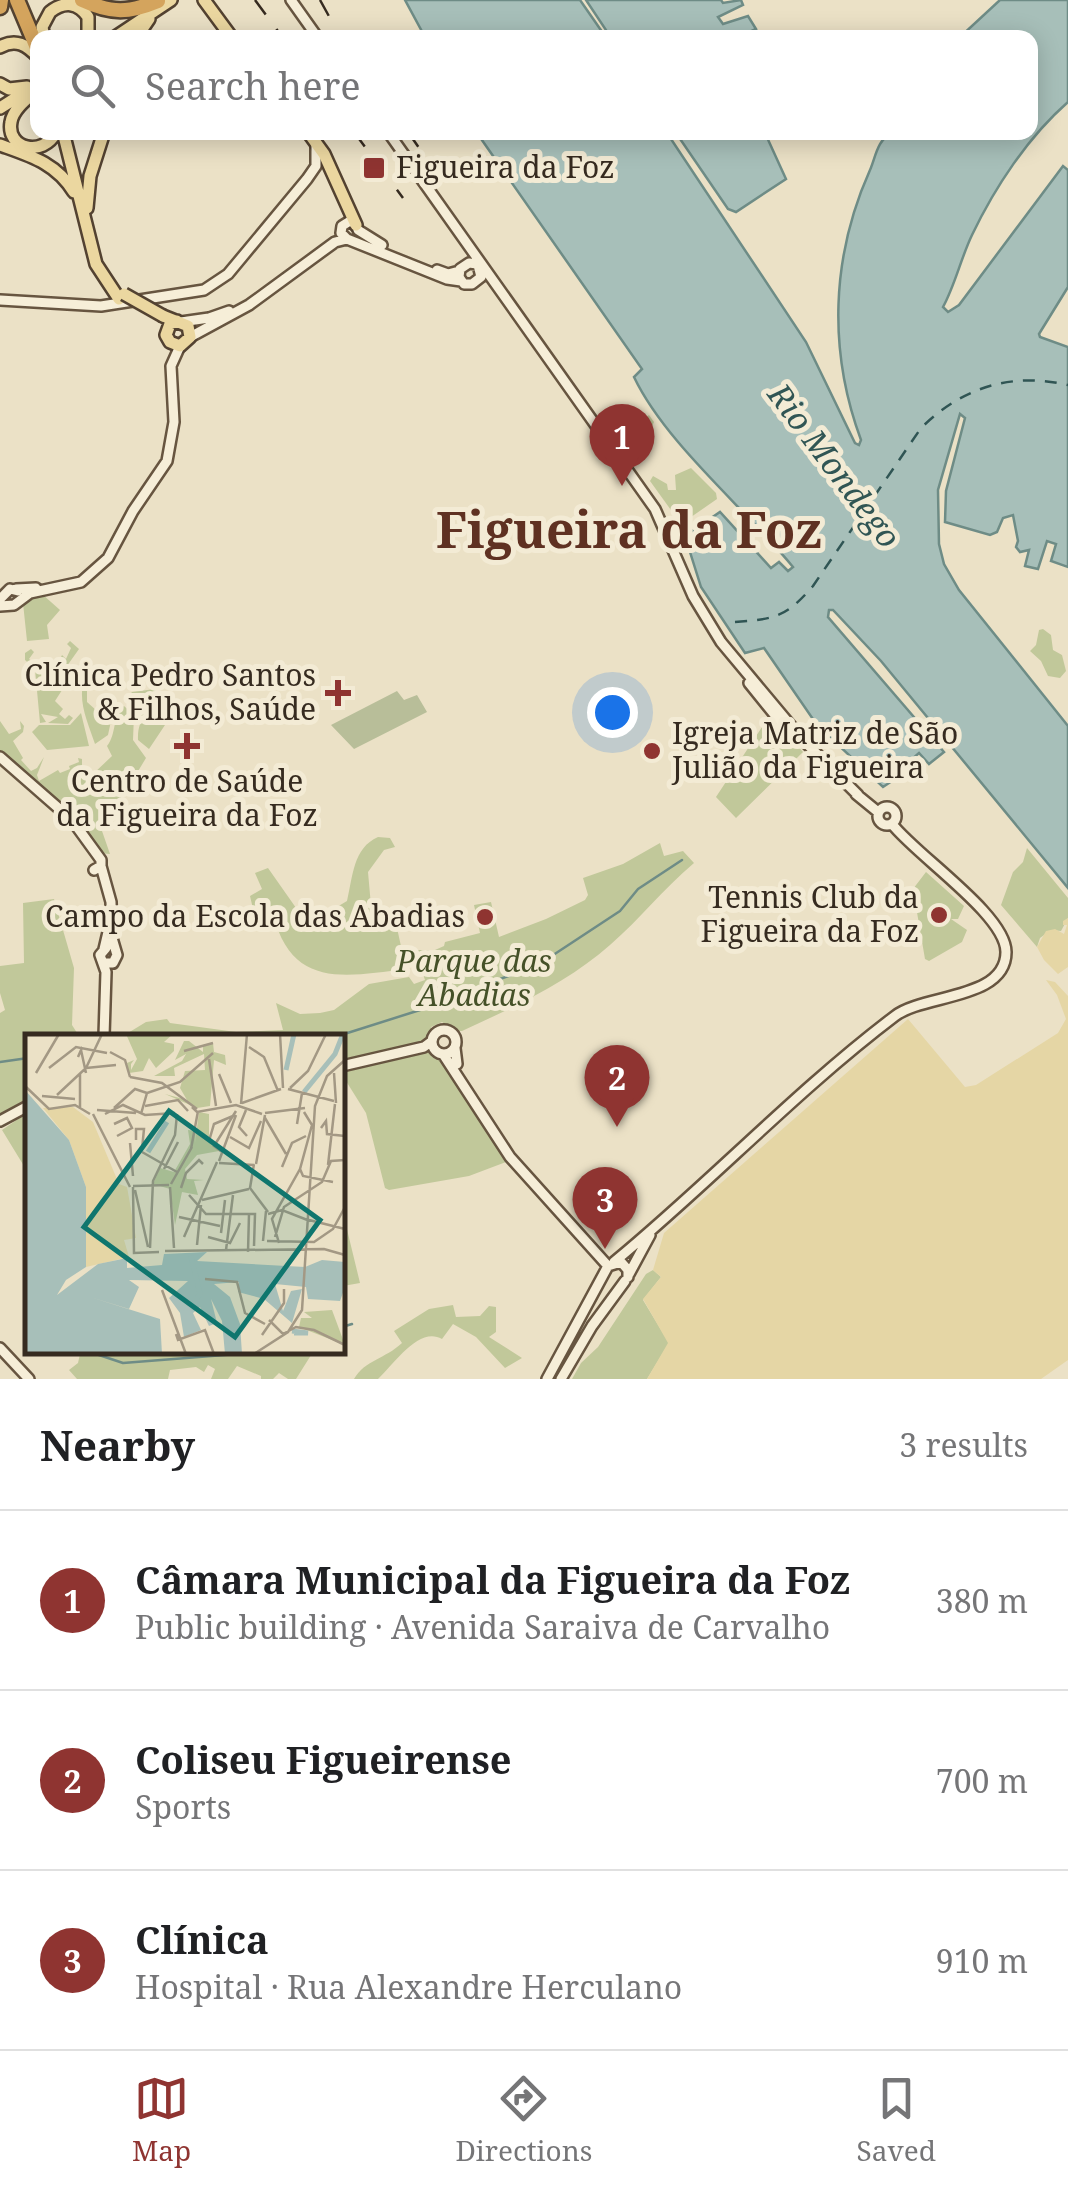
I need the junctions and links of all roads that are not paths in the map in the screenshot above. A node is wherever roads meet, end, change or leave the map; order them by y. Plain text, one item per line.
1 (20, 0) edge
2 (82, 0) edge
3 (204, 0) edge
4 (294, 0) edge
5 (163, 2) edge
6 (133, 25) edge
7 (30, 30) edge
8 (37, 30) edge
9 (42, 30) edge
10 (88, 30) edge
11 (226, 30) edge
12 (315, 30) edge
13 (0, 47) edge
14 (30, 48) edge
15 (0, 84) edge
16 (30, 88) edge
17 (30, 92) edge
18 (30, 94) edge
19 (0, 111) edge
20 (50, 140) edge
21 (68, 140) edge
22 (101, 140) edge
23 (313, 140) edge
24 (394, 140) edge
25 (0, 145) edge
26 (325, 170) junction
27 (85, 209) junction
28 (350, 231) junction
29 (472, 249) junction
30 (480, 270) junction
31 (460, 276) junction
32 (0, 300) edge
33 (158, 319) junction
34 (179, 321) junction
35 (176, 339) junction
36 (3, 601) edge
37 (0, 760) edge
38 (106, 1034) edge
39 (434, 1048) junction
40 (455, 1048) junction
41 (345, 1065) edge
42 (25, 1108) edge
43 (0, 1121) edge
44 (516, 1160) junction
45 (652, 1232) junction
46 (610, 1265) junction
47 (627, 1278) junction
48 (0, 1348) edge
49 (30, 1379) edge
50 (548, 1379) edge
51 (562, 1379) edge

1 - 7 highway
1 - 8 highway
2 - 6 highway
3 - 11 main road
4 - 12 main road
5 - 6 main road
5 - 6 highway
9 - 10 main road
13 - 14 main road
15 - 16 main road
17 - 19 main road
18 - 20 main road
21 - 27 main road
22 - 27 main road
23 - 26 main road
24 - 29 main road
25 - 27 main road
26 - 28 main road
26 - 32 main road
27 - 33 main road, bridge
28 - 31 main road
28 - 34 main road
28 - 35 main road
29 - 30 main road
29 - 30 main road
30 - 31 main road
30 - 31 main road
30 - 45 main road
33 - 34 main road
33 - 35 main road
34 - 35 main road
34 - 35 main road
35 - 36 main road
37 - 38 main road
39 - 40 main road
39 - 40 main road
39 - 41 main road
39 - 44 main road
40 - 44 main road
42 - 43 main road
44 - 46 main road
45 - 46 main road
45 - 47 main road
46 - 47 main road
46 - 47 main road
46 - 50 main road
47 - 51 main road
48 - 49 main road

